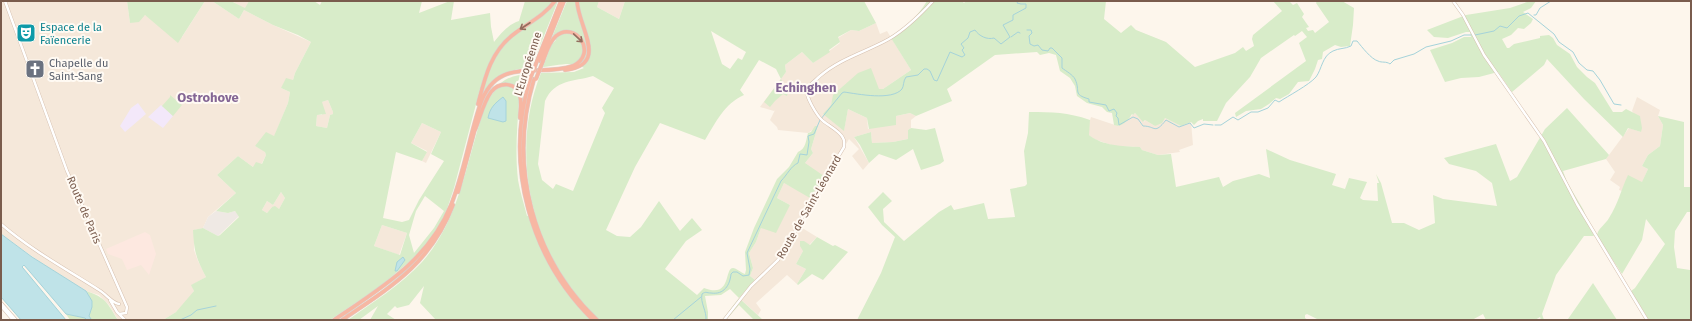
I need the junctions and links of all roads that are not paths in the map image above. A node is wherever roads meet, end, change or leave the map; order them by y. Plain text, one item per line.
1 (5, 1) edge
2 (555, 1) edge
3 (561, 1) edge
4 (564, 1) edge
5 (577, 1) edge
6 (933, 1) edge
7 (1453, 1) edge
8 (540, 61) junction
9 (533, 79) junction
10 (474, 135) junction
11 (469, 142) junction
12 (528, 205) junction
13 (1, 224) edge
14 (413, 266) junction
15 (120, 294) junction
16 (106, 295) junction
17 (1, 304) edge
18 (120, 304) junction
19 (126, 306) junction
20 (116, 309) junction
21 (119, 314) junction
22 (125, 314) junction
23 (14, 320) edge
24 (126, 320) edge
25 (334, 320) edge
26 (342, 320) edge
27 (593, 320) edge
28 (597, 320) edge
29 (724, 320) edge
30 (1647, 320) edge

1 - 15 street, Route de Paris
2 -> 11 highway
3 - 8 highway, L'Européenne
4 - 8 highway, L'Européenne
5 - 10 highway
6 - 29 street, Route de Saint-Léonard
7 - 30 street
8 - 9 highway, L'Européenne, bridge
8 - 9 highway, bridge
8 -> 11 highway
9 - 12 highway
9 - 12 highway, L'Européenne
10 - 12 highway
10 - 14 highway
11 - 14 highway
12 - 27 highway
12 - 28 highway
13 - 16 street
14 - 25 highway
14 - 26 highway
15 - 18 street, Route de Paris
15 - 19 street, Route de Paris
16 - 18 street
16 - 20 street
17 - 23 street
18 - 19 street
18 - 20 street
19 - 22 street
20 - 21 street
21 - 22 street
21 - 24 street
22 - 24 street

